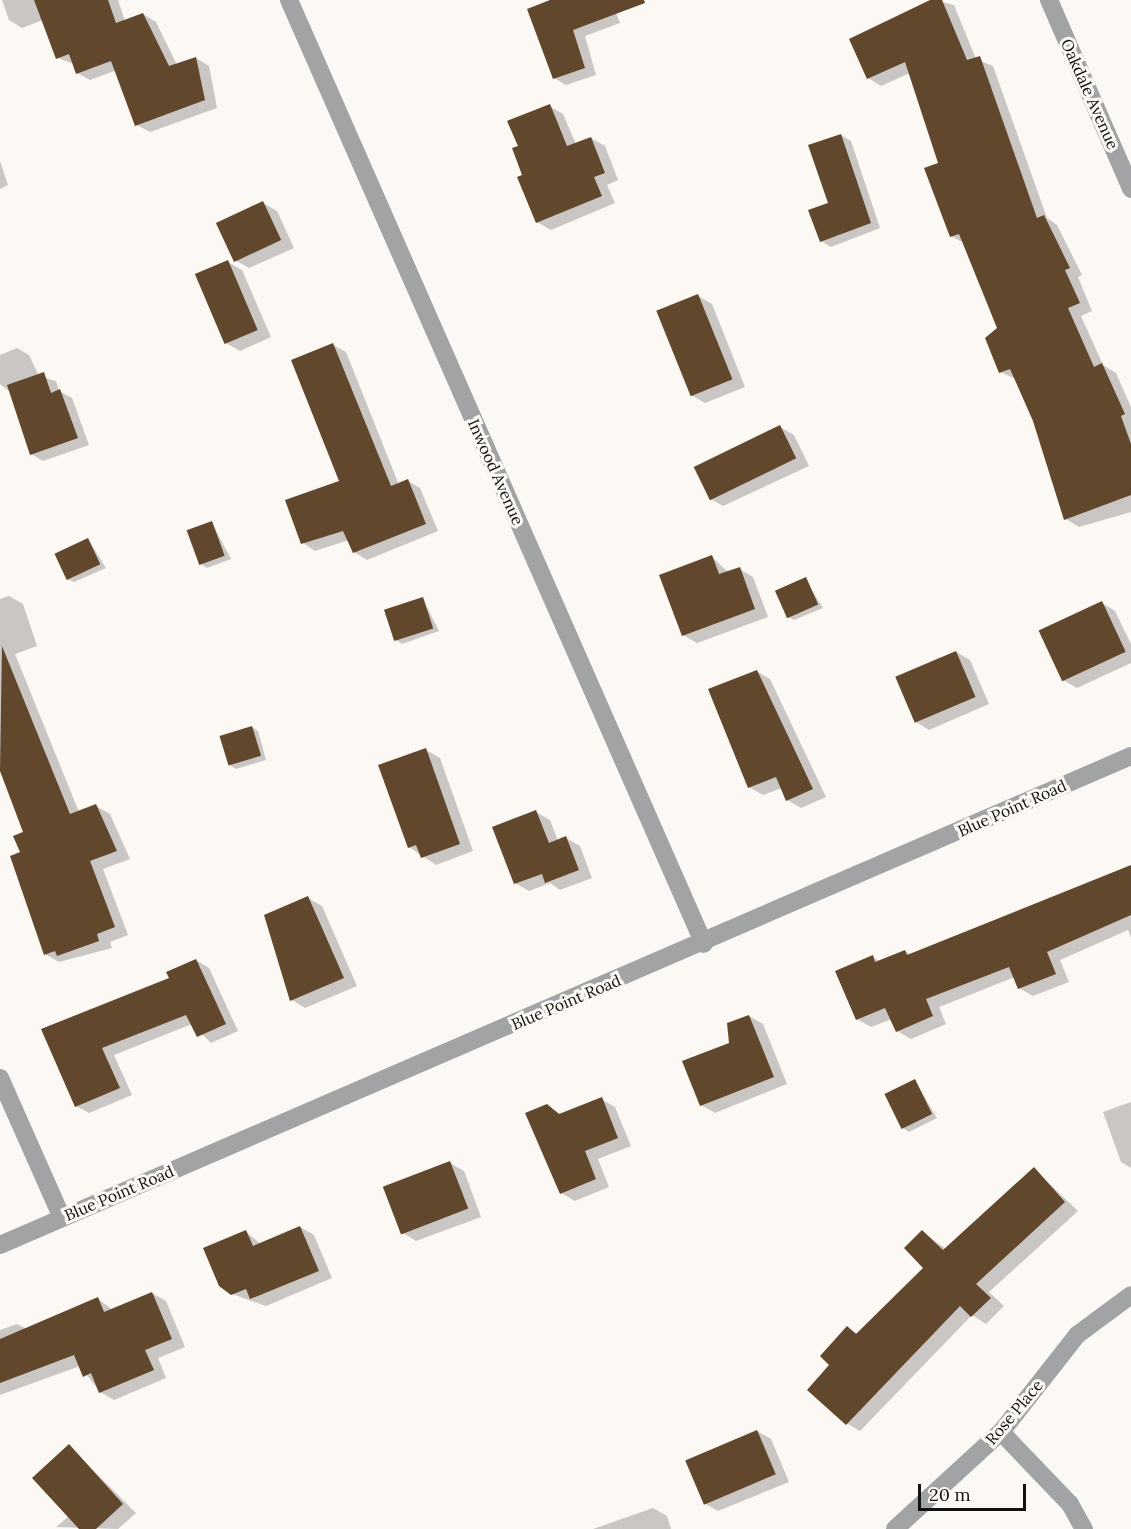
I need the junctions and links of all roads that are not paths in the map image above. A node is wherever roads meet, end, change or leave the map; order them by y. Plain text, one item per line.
1 (289, 0) edge
2 (1049, 0) edge
3 (1131, 189) edge
4 (1131, 756) edge
5 (704, 944) junction
6 (0, 1078) edge
7 (62, 1218) junction
8 (0, 1245) edge
9 (1131, 1295) edge
10 (1001, 1432) junction
11 (895, 1529) edge
12 (1084, 1529) edge

1 - 5 street, Inwood Avenue
2 - 3 street, Oakdale Avenue
4 - 5 street, Blue Point Road
5 - 7 street, Blue Point Road
6 - 7 street
7 - 8 street, Blue Point Road
9 - 10 street, Rose Place
10 - 11 street, Rose Place
10 - 12 street

